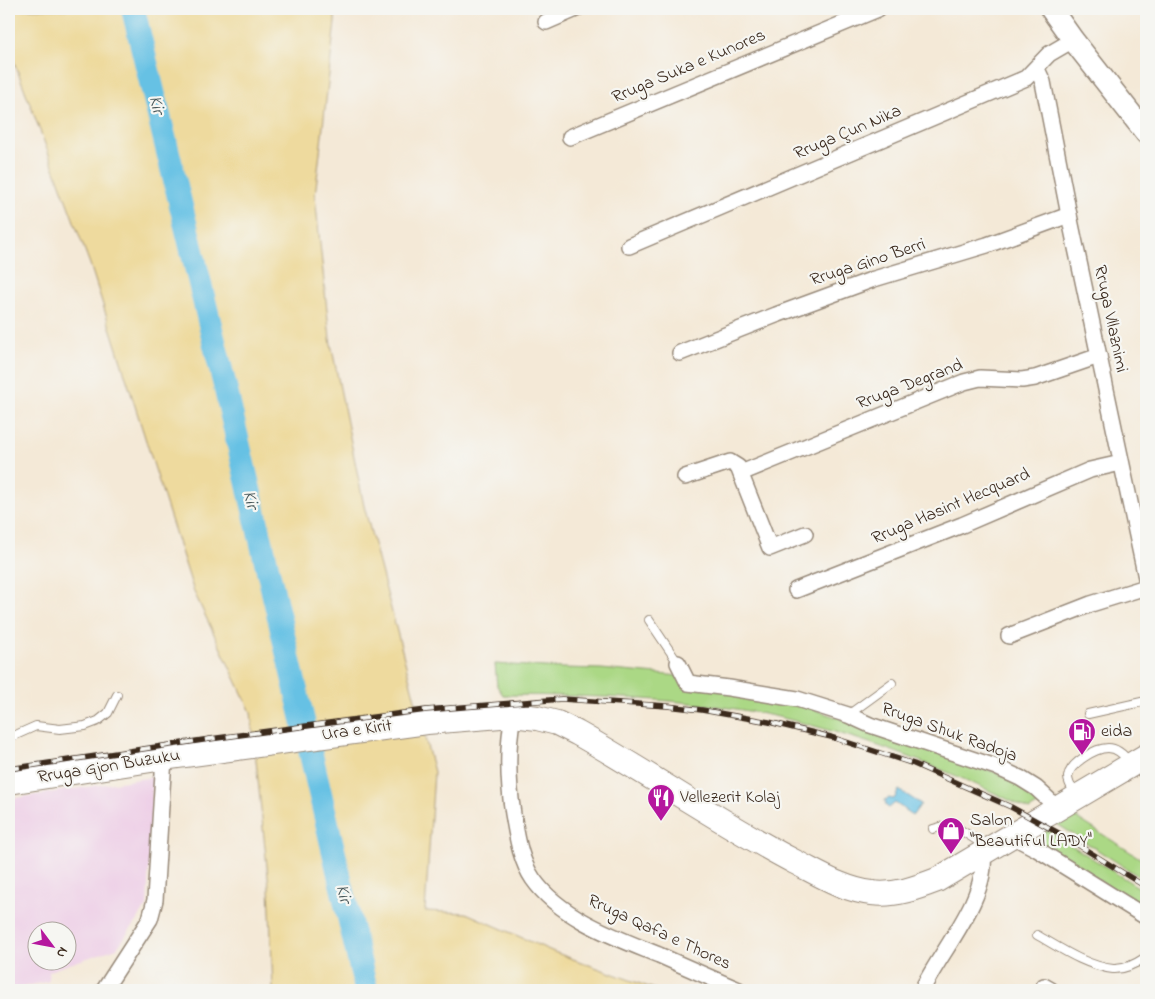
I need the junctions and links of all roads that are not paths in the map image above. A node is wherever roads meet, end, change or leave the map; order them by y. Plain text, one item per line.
1 (576, 9) edge
2 (878, 9) edge
3 (1051, 9) edge
4 (546, 22) dead end
5 (1073, 40) junction
6 (1036, 68) junction
7 (1146, 133) edge
8 (570, 137) dead end
9 (1069, 215) junction
10 (629, 246) dead end
11 (680, 353) dead end
12 (1099, 356) junction
13 (1121, 463) junction
14 (741, 473) junction
15 (685, 477) dead end
16 (805, 534) dead end
17 (1146, 578) edge
18 (1146, 588) edge
19 (796, 590) dead end
20 (649, 620) dead end
21 (1009, 636) dead end
22 (678, 663) joint
23 (892, 683) dead end
24 (117, 695) dead end
25 (1146, 701) edge
26 (1088, 714) dead end
27 (509, 715) junction
28 (848, 715) junction
29 (9, 738) edge
30 (209, 752) joint
31 (164, 758) junction
32 (1139, 761) edge
33 (9, 782) edge
34 (1054, 811) junction
35 (933, 829) dead end
36 (1012, 836) junction
37 (983, 854) junction
38 (1146, 917) edge
39 (1037, 936) dead end
40 (1146, 957) edge
41 (104, 990) edge
42 (740, 990) edge
43 (922, 990) edge

1 - 4 street
2 - 8 street, Rruga Suka e Kunores
3 - 5 main road
5 - 6 street, Rruga Çun Nika
5 - 7 main road
6 - 9 street, Rruga Vllaznimi
6 - 10 street, Rruga Çun Nika
9 - 11 street, Rruga Gino Berri
9 - 12 street, Rruga Vllaznimi
12 - 13 street, Rruga Vllaznimi
12 - 14 street, Rruga Degrand
13 - 17 street, Rruga Vllaznimi
13 - 19 street, Rruga Hasint Hecquard
14 - 15 street
14 - 16 street
18 - 21 street
20 - 22 lane, Rruga Shuk Radoja
22 - 28 street, Rruga Shuk Radoja
23 - 28 lane, Rruga Shuk Radoja
24 - 29 lane
25 - 26 lane
27 - 30 main road, Ura e Kirit
27 - 37 main road
27 - 42 street, Rruga Qafa e Thores
28 - 34 street, Rruga Shuk Radoja
30 - 31 main road, Rruga Gjon Buzuku
31 - 33 main road, Rruga Gjon Buzuku
31 - 41 street
32 - 34 main road
34 - 36 main road
35 - 37 lane
36 - 37 main road
36 - 38 street
37 - 43 street
39 - 40 lane

